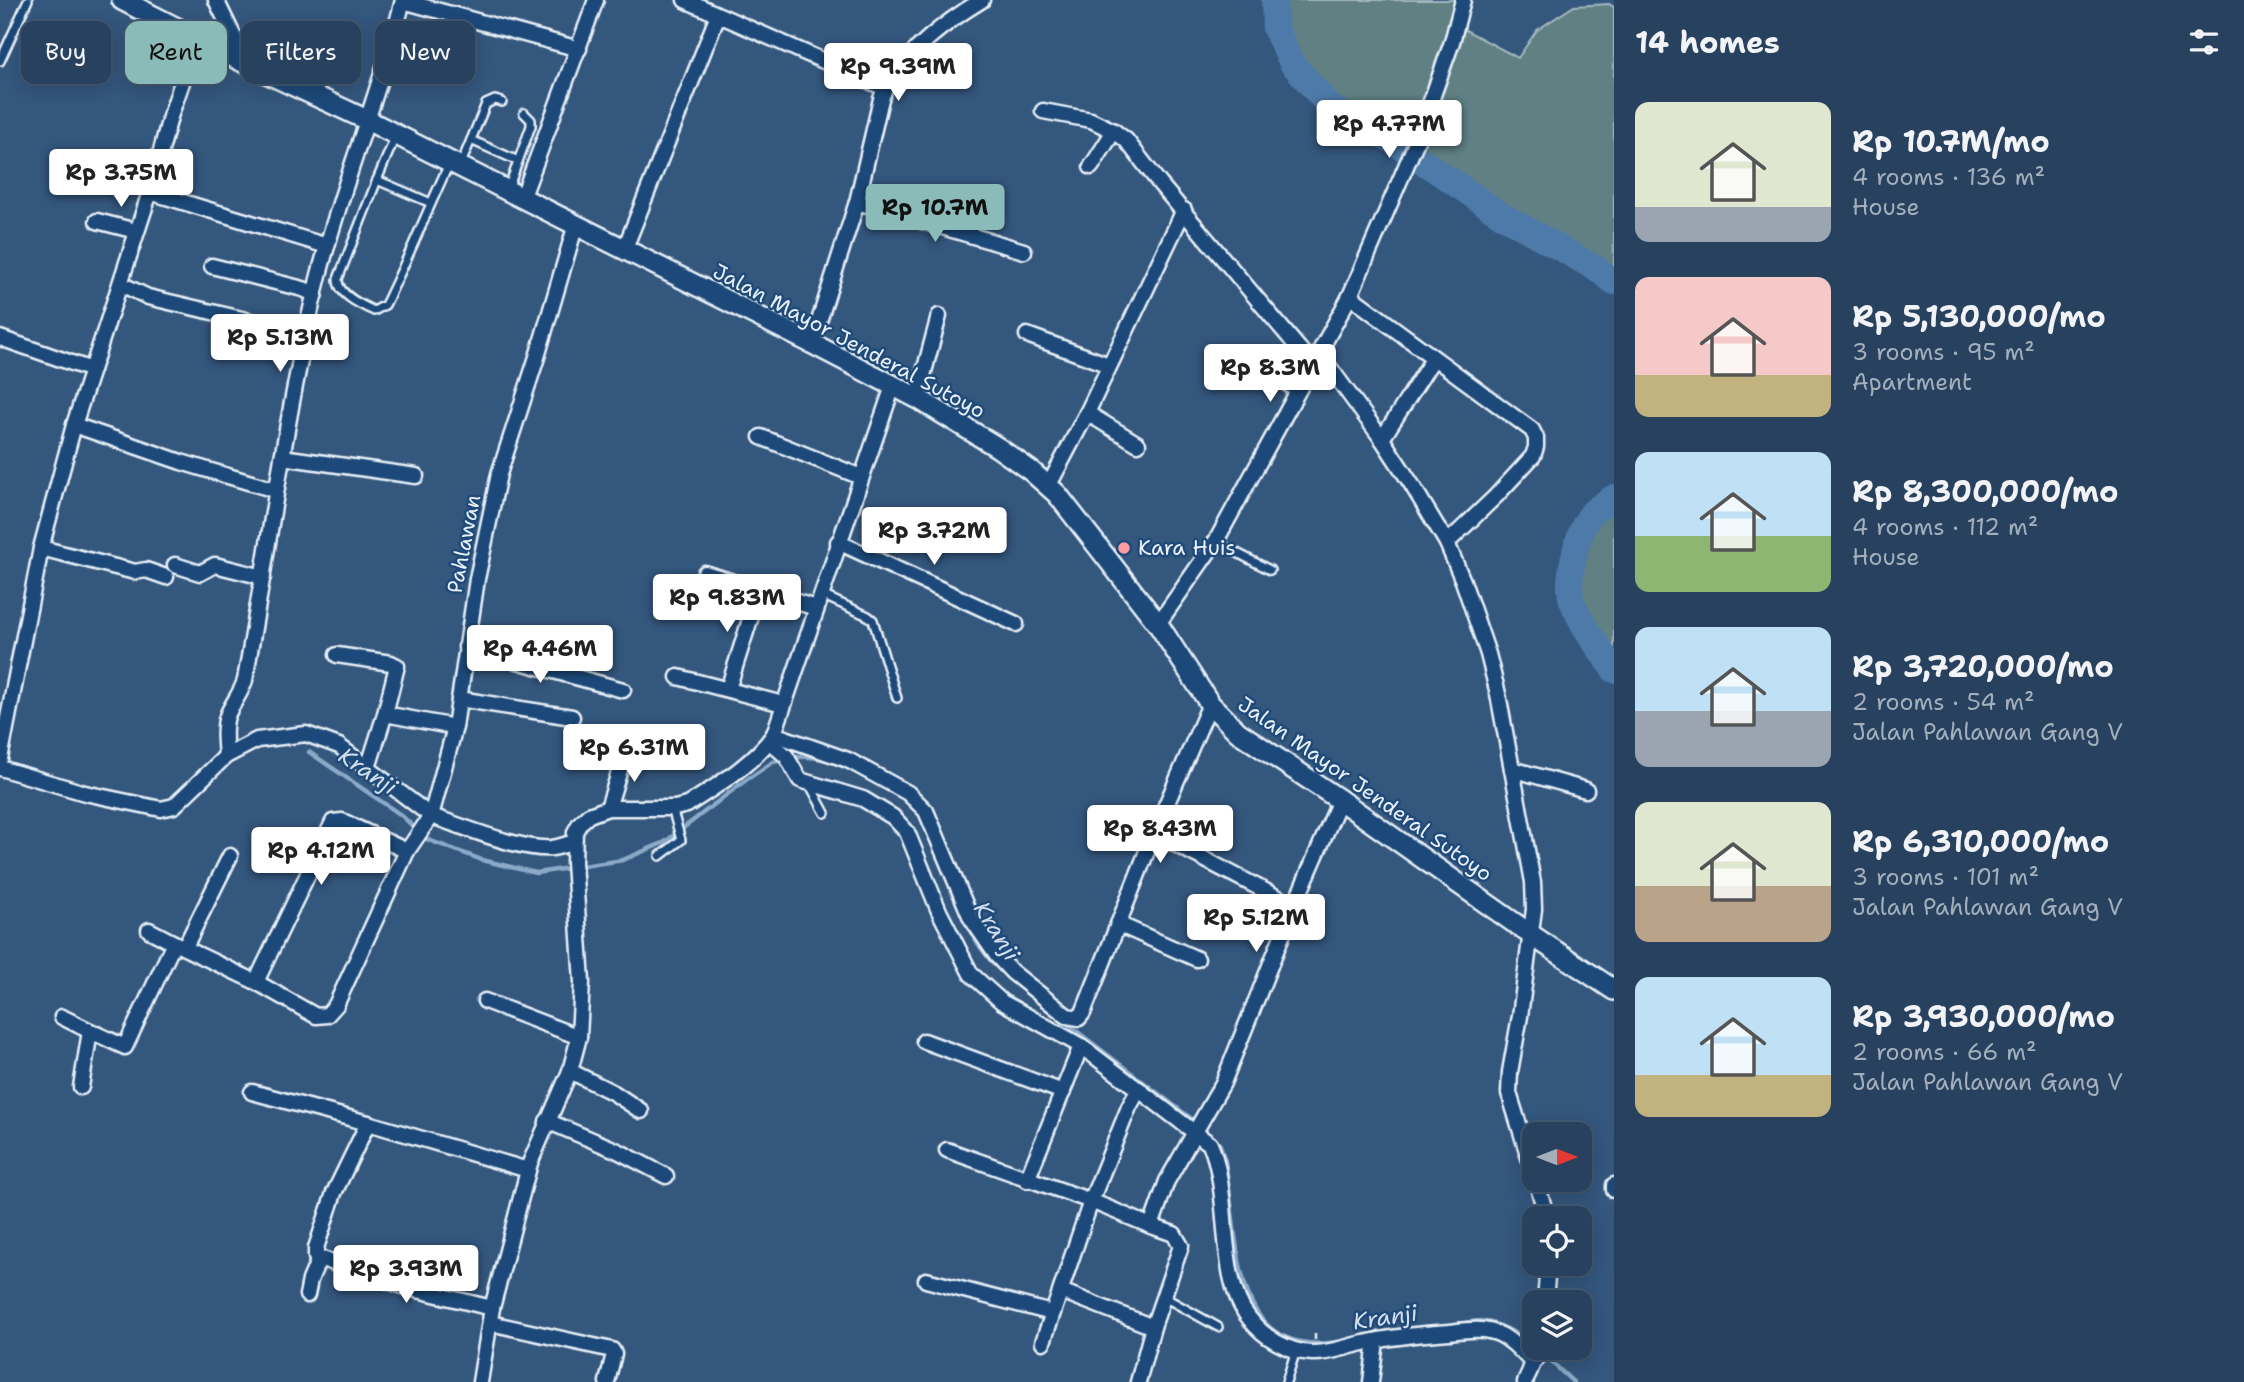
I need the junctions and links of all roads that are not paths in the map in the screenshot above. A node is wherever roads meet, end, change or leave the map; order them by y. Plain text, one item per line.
1 (28, 0) edge
2 (122, 0) edge
3 (216, 0) edge
4 (403, 0) edge
5 (596, 0) edge
6 (684, 0) edge
7 (982, 0) edge
8 (1463, 0) edge
9 (718, 15) junction
10 (162, 21) edge
11 (579, 50) junction
12 (241, 52) edge
13 (0, 61) edge
14 (181, 84) edge
15 (290, 84) edge
16 (886, 88) junction
17 (502, 102) dead end
18 (1043, 111) dead end
19 (524, 113) dead end
20 (368, 120) junction
21 (1114, 131) junction
22 (396, 134) junction
23 (471, 140) junction
24 (518, 161) junction
25 (454, 164) junction
26 (1091, 167) dead end
27 (377, 180) junction
28 (150, 192) junction
29 (515, 195) junction
30 (857, 202) junction
31 (431, 203) junction
32 (1184, 210) junction
33 (97, 221) dead end
34 (576, 224) junction
35 (136, 231) junction
36 (327, 246) junction
37 (625, 248) junction
38 (1024, 251) dead end
39 (212, 266) dead end
40 (121, 284) junction
41 (315, 294) junction
42 (1350, 296) junction
43 (940, 317) dead end
44 (306, 334) junction
45 (1027, 335) dead end
46 (0, 338) edge
47 (812, 343) junction
48 (1242, 356) dead end
49 (1316, 359) junction
50 (1433, 359) junction
51 (1109, 365) junction
52 (92, 370) junction
53 (893, 386) junction
54 (1298, 390) junction
55 (917, 398) junction
56 (1087, 413) junction
57 (74, 425) junction
58 (761, 437) dead end
59 (1382, 439) junction
60 (1138, 444) dead end
61 (282, 457) junction
62 (416, 475) dead end
63 (861, 477) junction
64 (1049, 485) junction
65 (275, 490) junction
66 (1216, 541) junction
67 (838, 542) junction
68 (1447, 543) junction
69 (41, 548) junction
70 (1270, 570) dead end
71 (705, 573) dead end
72 (263, 577) junction
73 (759, 591) junction
74 (818, 601) junction
75 (1016, 624) dead end
76 (1158, 624) junction
77 (467, 647) junction
78 (337, 655) dead end
79 (678, 677) dead end
80 (728, 689) junction
81 (623, 690) dead end
82 (897, 698) dead end
83 (459, 699) junction
84 (783, 704) junction
85 (1210, 704) junction
86 (386, 714) junction
87 (572, 717) dead end
88 (455, 727) junction
89 (772, 737) junction
90 (626, 750) dead end
91 (226, 757) junction
92 (0, 759) edge
93 (0, 768) edge
94 (368, 768) junction
95 (1512, 769) junction
96 (804, 781) junction
97 (1586, 790) dead end
98 (1340, 800) junction
99 (608, 808) junction
100 (672, 808) junction
101 (825, 813) dead end
102 (428, 821) junction
103 (573, 843) junction
104 (1173, 843) dead end
105 (410, 846) junction
106 (230, 856) dead end
107 (660, 856) dead end
108 (1294, 906) junction
109 (1118, 924) junction
110 (149, 930) dead end
111 (1530, 934) junction
112 (180, 945) junction
113 (1197, 959) dead end
114 (256, 982) junction
115 (1614, 990) edge
116 (485, 1001) dead end
117 (61, 1017) dead end
118 (90, 1031) junction
119 (579, 1037) junction
120 (924, 1041) dead end
121 (1081, 1046) junction
122 (570, 1071) junction
123 (81, 1087) dead end
124 (1139, 1089) junction
125 (252, 1092) dead end
126 (1063, 1092) junction
127 (642, 1111) dead end
128 (547, 1121) junction
129 (368, 1123) junction
130 (1197, 1129) junction
131 (1522, 1136) edge
132 (947, 1150) dead end
133 (528, 1170) junction
134 (666, 1176) dead end
135 (1027, 1180) junction
136 (1091, 1201) junction
137 (1151, 1226) junction
138 (319, 1259) junction
139 (926, 1280) dead end
140 (1061, 1290) junction
141 (307, 1295) dead end
142 (1164, 1297) junction
143 (1052, 1313) junction
144 (491, 1315) junction
145 (1153, 1326) junction
146 (1218, 1327) dead end
147 (1376, 1341) junction
148 (1043, 1342) dead end
149 (1522, 1347) edge
150 (1296, 1350) junction
151 (1537, 1360) edge
152 (480, 1382) edge
153 (607, 1382) edge
154 (1138, 1382) edge
155 (1286, 1382) edge
156 (1371, 1382) edge
157 (1525, 1382) edge

1 - 13 lane
2 - 10 main road, Jalan Mayor Jenderal Sutoyo
3 - 12 street
4 - 11 street
4 - 20 street
5 - 11 street
6 - 9 street
7 - 16 street
8 - 42 street
9 - 16 street
9 - 37 street
11 - 29 street
14 - 28 street
15 - 20 main road, Jalan Mayor Jenderal Sutoyo
16 - 30 street
17 - 23 lane
18 - 21 street
19 - 24 lane
20 - 22 main road, Jalan Mayor Jenderal Sutoyo
20 - 36 street
21 - 26 street
21 - 32 street
22 - 25 main road, Jalan Mayor Jenderal Sutoyo
22 - 27 lane
23 - 24 lane
23 - 25 lane
24 - 29 lane
25 - 29 main road, Jalan Mayor Jenderal Sutoyo
25 - 31 lane
27 - 31 lane
27 - 31 lane
28 - 35 street
28 - 36 street
29 - 34 main road, Jalan Mayor Jenderal Sutoyo
30 - 38 street
30 - 47 street
32 - 49 street
32 - 51 street
33 - 35 street
34 - 37 main road, Jalan Mayor Jenderal Sutoyo
34 - 77 street, Pahlawan
35 - 40 street
36 - 41 street
37 - 47 main road, Jalan Mayor Jenderal Sutoyo
39 - 41 street
40 - 44 street
40 - 52 street
41 - 44 street
42 - 49 street
42 - 50 street
43 - 55 street
44 - 61 street
45 - 51 street
46 - 52 street
47 - 53 main road, Jalan Mayor Jenderal Sutoyo
48 - 54 street
49 - 54 street
49 - 59 street
50 - 59 street
50 - 68 street
51 - 56 street
52 - 57 street
53 - 55 main road, Jalan Mayor Jenderal Sutoyo
53 - 63 street
54 - 66 street
55 - 64 main road, Jalan Mayor Jenderal Sutoyo
56 - 60 street
56 - 64 street
57 - 65 street
57 - 69 street
58 - 63 street
59 - 68 street
61 - 62 street
61 - 65 street
63 - 67 street
64 - 76 main road, Jalan Mayor Jenderal Sutoyo
65 - 72 street
66 - 70 lane
66 - 76 street
67 - 74 street
67 - 75 street
68 - 95 street
69 - 72 street
69 - 92 street
71 - 73 street
72 - 91 street
73 - 74 street
73 - 80 street
74 - 82 lane
74 - 84 street
76 - 85 main road, Jalan Mayor Jenderal Sutoyo
77 - 81 street
77 - 83 street, Pahlawan
78 - 86 street
79 - 80 street
80 - 84 street
83 - 87 street
83 - 88 street, Pahlawan
84 - 89 street
85 - 98 main road, Jalan Mayor Jenderal Sutoyo
85 - 109 street
86 - 88 street
86 - 94 street
88 - 102 street, Pahlawan
89 - 96 street
89 - 100 street
89 - 109 street
90 - 99 street
91 - 93 street
91 - 94 street
94 - 102 street
95 - 97 street
95 - 111 street
96 - 101 lane
96 - 121 street
98 - 108 street
98 - 111 main road, Jalan Mayor Jenderal Sutoyo
99 - 100 street
99 - 103 street
100 - 107 lane
102 - 103 street
102 - 105 street
103 - 119 street
104 - 108 street
105 - 114 street
105 - 114 street
106 - 112 street
108 - 130 street
109 - 113 street
110 - 112 street
111 - 115 main road, Jalan Mayor Jenderal Sutoyo
111 - 131 street
112 - 114 street
112 - 118 street
116 - 119 street
117 - 118 street
118 - 123 street
119 - 122 street
120 - 126 street
121 - 124 street
121 - 126 street
122 - 127 street
122 - 128 street
124 - 130 street
124 - 136 street
125 - 129 street
126 - 135 street
128 - 133 street
128 - 134 street
129 - 133 street
129 - 138 street
130 - 137 street
130 - 150 street
132 - 135 street
133 - 144 street
135 - 136 street
136 - 137 street
136 - 140 street
137 - 142 street
138 - 141 street
138 - 144 street
139 - 143 street
140 - 143 street
140 - 145 street
142 - 145 street
142 - 146 lane
143 - 148 street
144 - 152 street
144 - 153 street
145 - 154 street
147 - 149 street
147 - 150 street
147 - 156 street
150 - 155 lane
151 - 157 street

